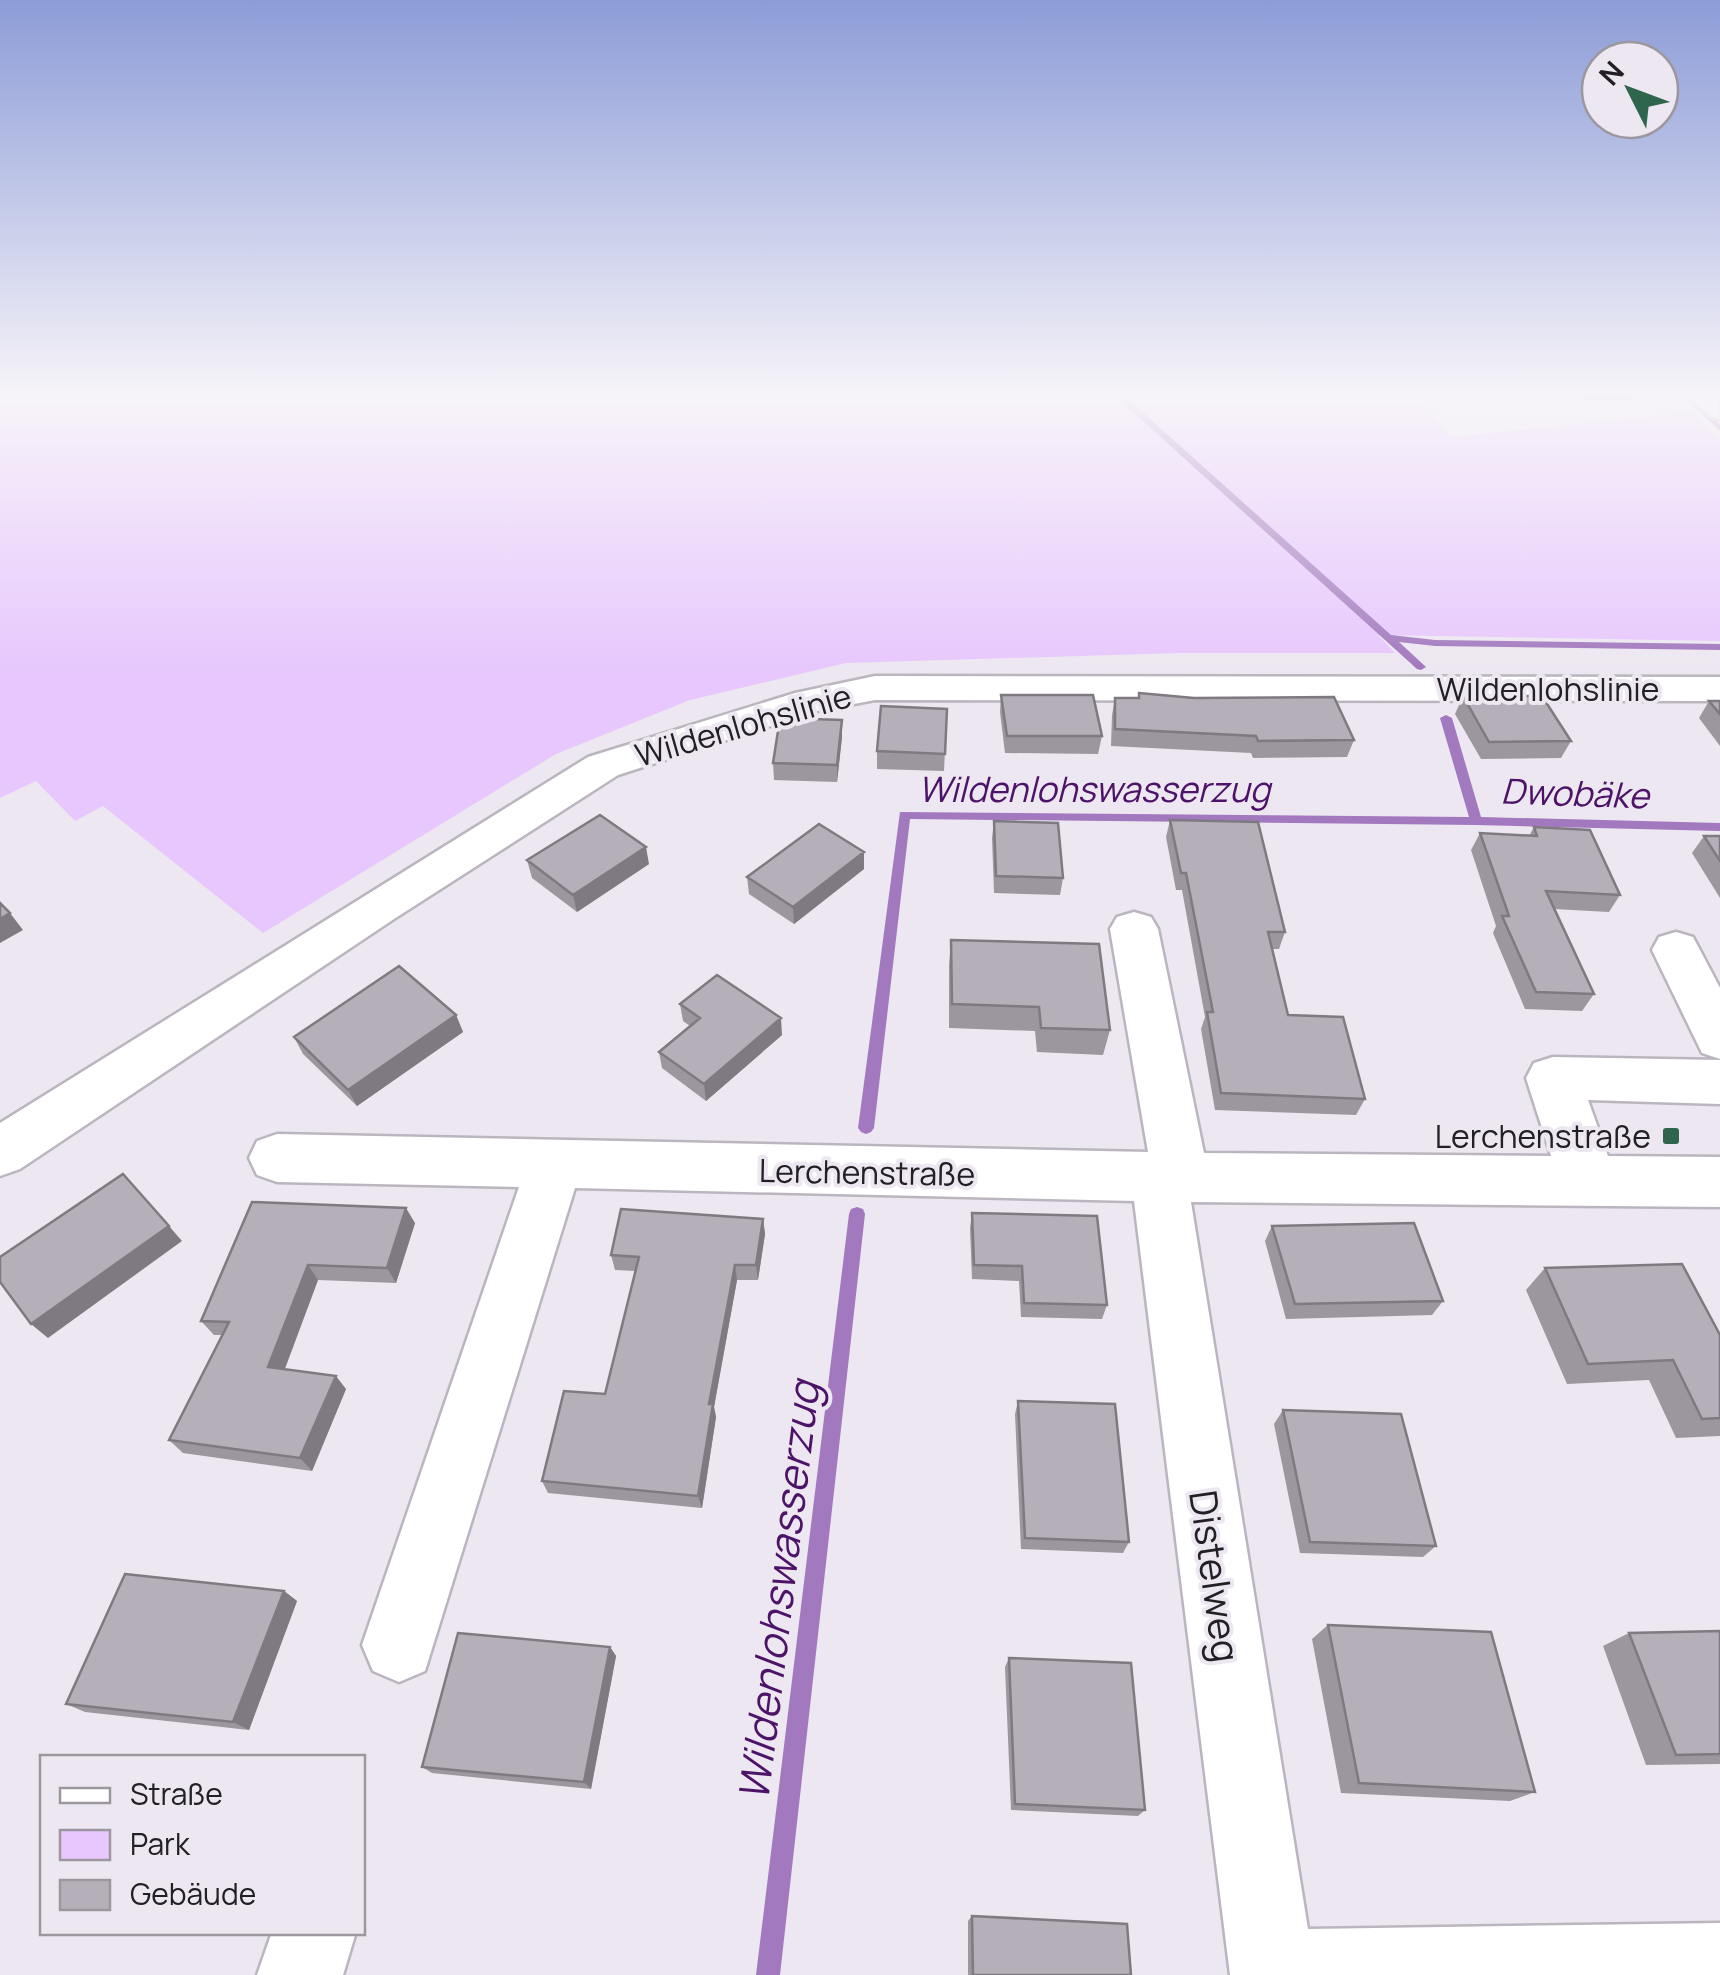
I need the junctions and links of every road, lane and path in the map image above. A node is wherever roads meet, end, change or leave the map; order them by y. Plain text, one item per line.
1 (1720, 689) edge
2 (1134, 929) dead end
3 (1676, 950) dead end
4 (1720, 1038) edge
5 (1720, 1082) edge
6 (0, 1152) edge
7 (277, 1158) dead end
8 (554, 1166) junction
9 (1170, 1176) junction
10 (1588, 1181) junction
11 (1716, 1190) edge
12 (399, 1645) dead end
13 (313, 1935) edge
14 (1720, 1966) edge
15 (1272, 1973) edge
16 (300, 1975) edge

1 - 6 street, Wildenlohslinie
2 - 9 street
3 - 4 street
5 - 10 street
7 - 8 street, Lerchenstraße
8 - 9 street, Lerchenstraße
8 - 12 street
9 - 10 street, Lerchenstraße
9 - 15 street, Distelweg
10 - 11 street, Lerchenstraße
13 - 16 street
14 - 15 street

